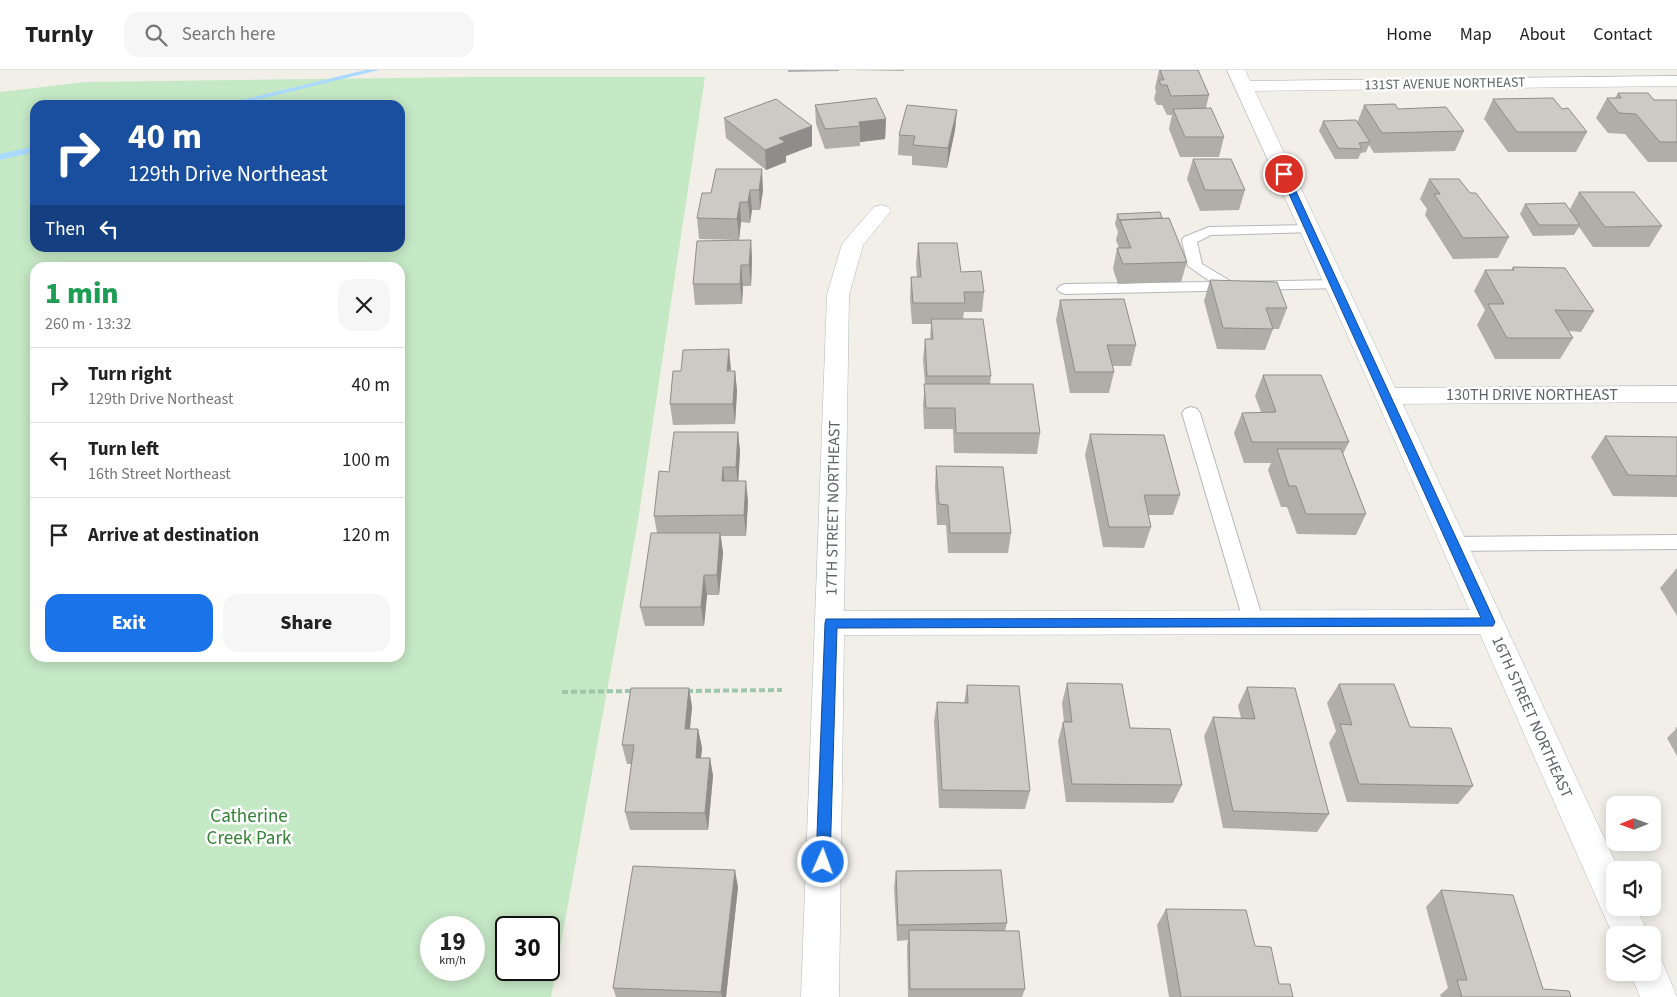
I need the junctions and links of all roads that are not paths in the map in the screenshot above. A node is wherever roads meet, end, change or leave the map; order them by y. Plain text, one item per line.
1 (1240, 78) edge
2 (1677, 81) edge
3 (881, 212) dead end
4 (1310, 229) junction
5 (1336, 285) junction
6 (1229, 286) junction
7 (1065, 289) dead end
8 (1677, 394) edge
9 (1387, 396) junction
10 (1191, 413) dead end
11 (1677, 542) edge
12 (1453, 544) junction
13 (1489, 622) junction
14 (831, 623) junction
15 (1254, 623) junction
16 (1606, 881) edge
17 (1652, 981) edge
18 (820, 997) edge
19 (1659, 997) edge

1 - 2 street, 131ST AVENUE NORTHEAST
1 - 4 street, 16TH STREET NORTHEAST
3 - 14 street, 17TH STREET NORTHEAST
4 - 5 street, 16TH STREET NORTHEAST
4 - 6 lane
5 - 6 lane
5 - 9 street, 16TH STREET NORTHEAST
6 - 7 lane
8 - 9 street, 130TH DRIVE NORTHEAST
9 - 12 street, 16TH STREET NORTHEAST
10 - 15 lane
11 - 12 lane
12 - 13 street, 16TH STREET NORTHEAST
13 - 15 street
13 - 16 street, 16TH STREET NORTHEAST
14 - 15 street
14 - 18 street, 17TH STREET NORTHEAST
17 - 19 street

